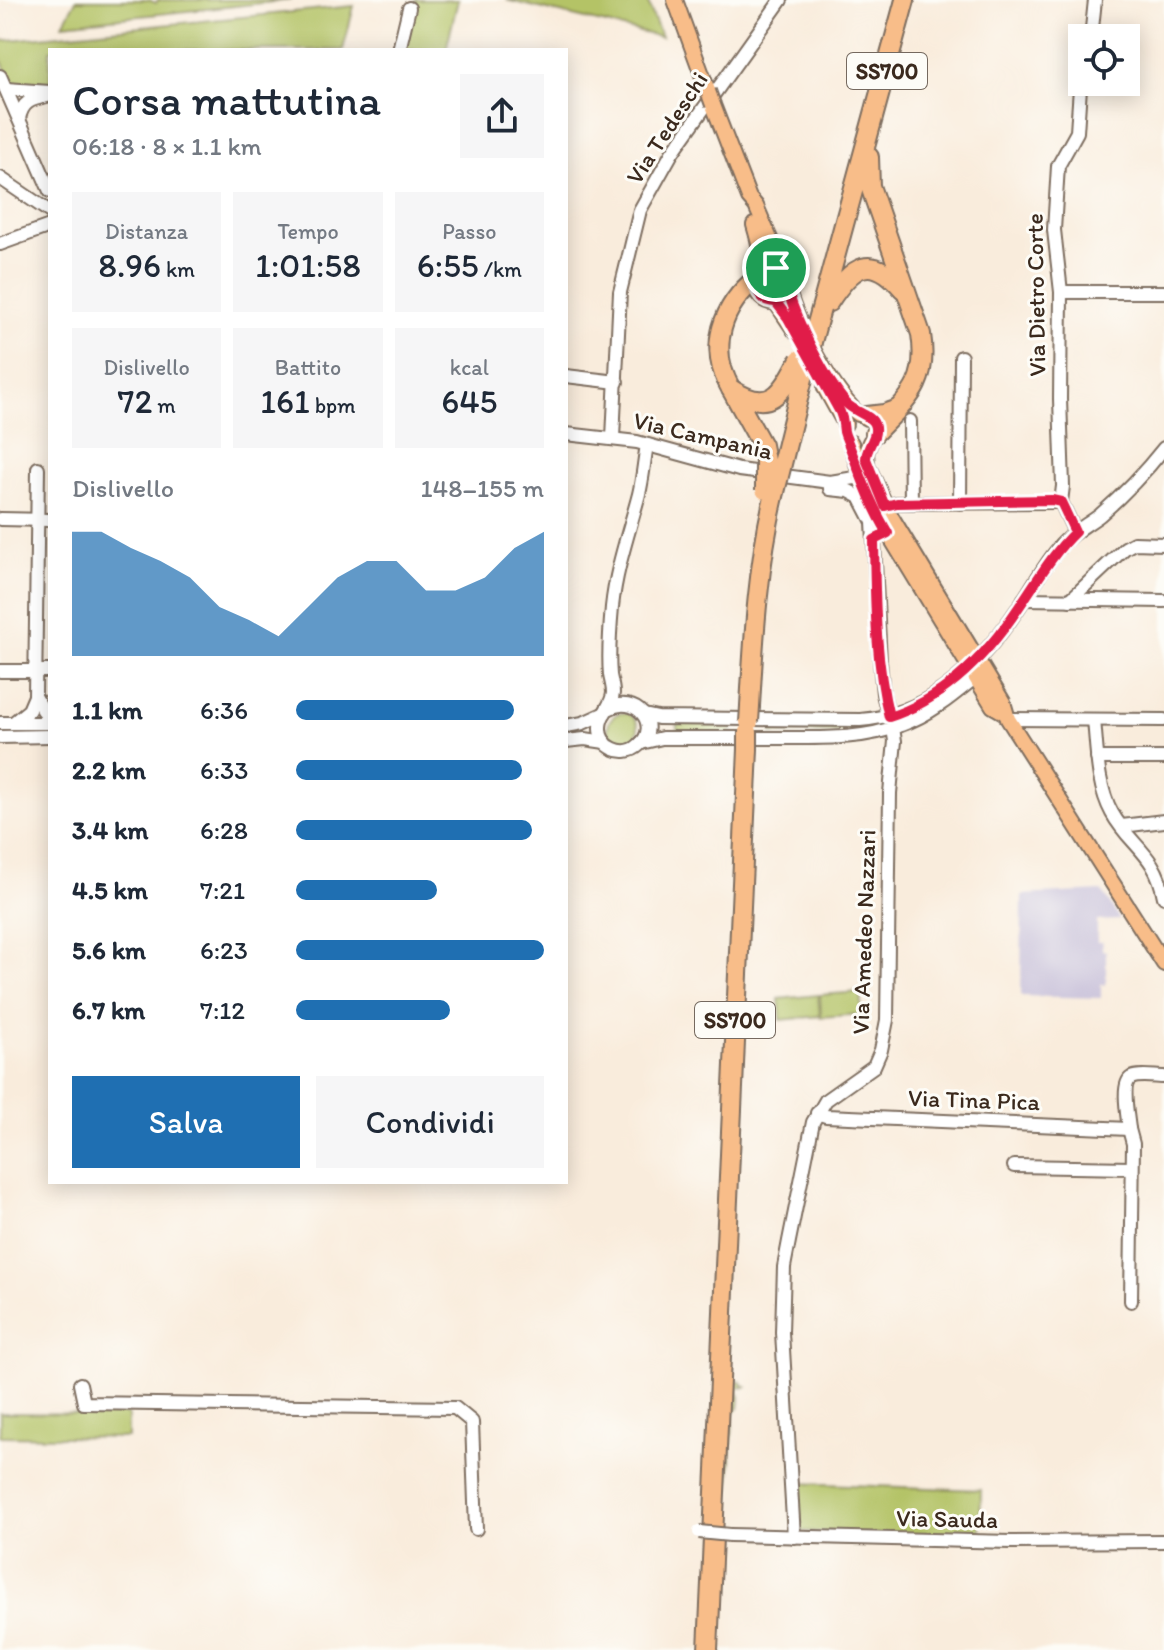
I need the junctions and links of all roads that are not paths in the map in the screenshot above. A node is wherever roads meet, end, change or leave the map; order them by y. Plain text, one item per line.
1 (675, 0) edge
2 (781, 0) edge
3 (905, 0) edge
4 (1095, 0) edge
5 (409, 8) dead end
6 (1092, 24) edge
7 (399, 48) edge
8 (0, 76) edge
9 (6, 89) junction
10 (48, 94) edge
11 (48, 95) edge
12 (1079, 96) edge
13 (19, 119) junction
14 (868, 142) junction
15 (0, 178) edge
16 (48, 186) edge
17 (749, 198) junction
18 (48, 211) edge
19 (48, 227) edge
20 (0, 244) edge
21 (784, 272) junction
22 (763, 287) junction
23 (788, 292) junction
24 (1061, 292) junction
25 (1164, 292) edge
26 (908, 294) junction
27 (819, 317) junction
28 (812, 342) junction
29 (961, 357) dead end
30 (568, 376) edge
31 (617, 382) junction
32 (731, 389) junction
33 (907, 409) junction
34 (863, 426) junction
35 (568, 434) edge
36 (613, 438) junction
37 (647, 445) junction
38 (1164, 448) edge
39 (38, 468) dead end
40 (861, 477) junction
41 (830, 482) junction
42 (770, 491) junction
43 (1061, 502) junction
44 (911, 503) junction
45 (960, 503) junction
46 (885, 506) junction
47 (0, 519) edge
48 (44, 520) edge
49 (1075, 532) junction
50 (888, 533) junction
51 (874, 540) junction
52 (1164, 544) edge
53 (1024, 599) junction
54 (1070, 600) junction
55 (1164, 601) edge
56 (976, 669) junction
57 (0, 671) edge
58 (36, 671) junction
59 (48, 671) edge
60 (613, 688) junction
61 (35, 696) junction
62 (627, 704) junction
63 (607, 711) junction
64 (644, 715) junction
65 (1007, 716) junction
66 (48, 717) edge
67 (48, 720) edge
68 (1094, 720) junction
69 (1164, 720) edge
70 (891, 722) junction
71 (7, 723) edge
72 (568, 726) edge
73 (48, 736) edge
74 (0, 737) edge
75 (568, 741) edge
76 (605, 742) junction
77 (641, 743) junction
78 (1097, 758) junction
79 (1164, 758) edge
80 (1164, 821) edge
81 (1122, 826) junction
82 (1164, 897) edge
83 (1164, 964) edge
84 (1164, 1077) edge
85 (817, 1113) junction
86 (1129, 1129) junction
87 (1014, 1166) dead end
88 (1132, 1168) junction
89 (1131, 1301) dead end
90 (80, 1384) dead end
91 (476, 1529) dead end
92 (699, 1532) dead end
93 (794, 1537) junction
94 (1164, 1541) edge
95 (708, 1650) edge

1 - 17 main road
2 - 31 street, Via Tedeschi
3 - 14 highway, SS700
4 - 6 street
5 - 7 street
8 - 9 street
9 - 10 street
9 - 13 street
11 - 13 street
12 - 24 street, Via Dietro Corte
13 - 16 street
14 - 26 highway
14 - 27 highway, SS700
15 - 18 street
17 - 21 main road
17 - 22 main road
19 - 20 street
21 - 22 main road
21 - 23 main road
22 - 23 main road
22 - 32 highway
22 - 34 main road
23 - 34 main road
24 - 25 street
24 - 43 street, Via Dietro Corte
26 - 27 highway, SS700
26 - 33 highway
27 - 28 highway, SS700
28 - 32 highway, SS700, bridge
28 - 42 highway, SS700, bridge
29 - 45 street
30 - 31 street
31 - 36 street, Via Tedeschi
32 - 42 highway, bridge
33 - 34 highway
33 - 44 street
34 - 40 main road
34 - 46 main road
35 - 36 street, Via Campania
36 - 37 street, Via Campania
37 - 41 street, Via Campania
37 - 60 street
38 - 49 street
39 - 48 street
40 - 41 street, Via Campania
40 - 50 main road
41 - 51 street, Via Campania
42 - 95 highway, SS700
43 - 45 street
43 - 49 street, Via Dietro Corte
44 - 45 street
44 - 46 street
46 - 56 main road
47 - 48 street
48 - 58 street
49 - 53 street
50 - 51 street
50 - 56 main road
51 - 70 street, Via Amedeo Nazzari
52 - 54 street
53 - 54 street
53 - 56 street
54 - 55 street
56 - 65 main road
56 - 70 street
57 - 58 street
58 - 59 street
58 - 61 street
60 - 62 street
60 - 63 street
61 - 66 street
61 - 71 street
62 - 63 street
62 - 64 street
63 - 72 street
63 - 76 street
64 - 70 street
64 - 77 street
65 - 68 street
65 - 83 main road
67 - 71 street
68 - 69 street
68 - 78 street
70 - 77 street
70 - 85 street, Via Amedeo Nazzari
73 - 74 street
75 - 76 street
76 - 77 street
78 - 79 street
78 - 81 street
80 - 81 street
81 - 82 street
84 - 86 street
85 - 86 street, Via Tina Pica
85 - 93 street, Via Amedeo Nazzari
86 - 88 street
87 - 88 street
88 - 89 street
90 - 91 street
92 - 93 street, Via Sauda, bridge
93 - 94 street, Via Sauda

